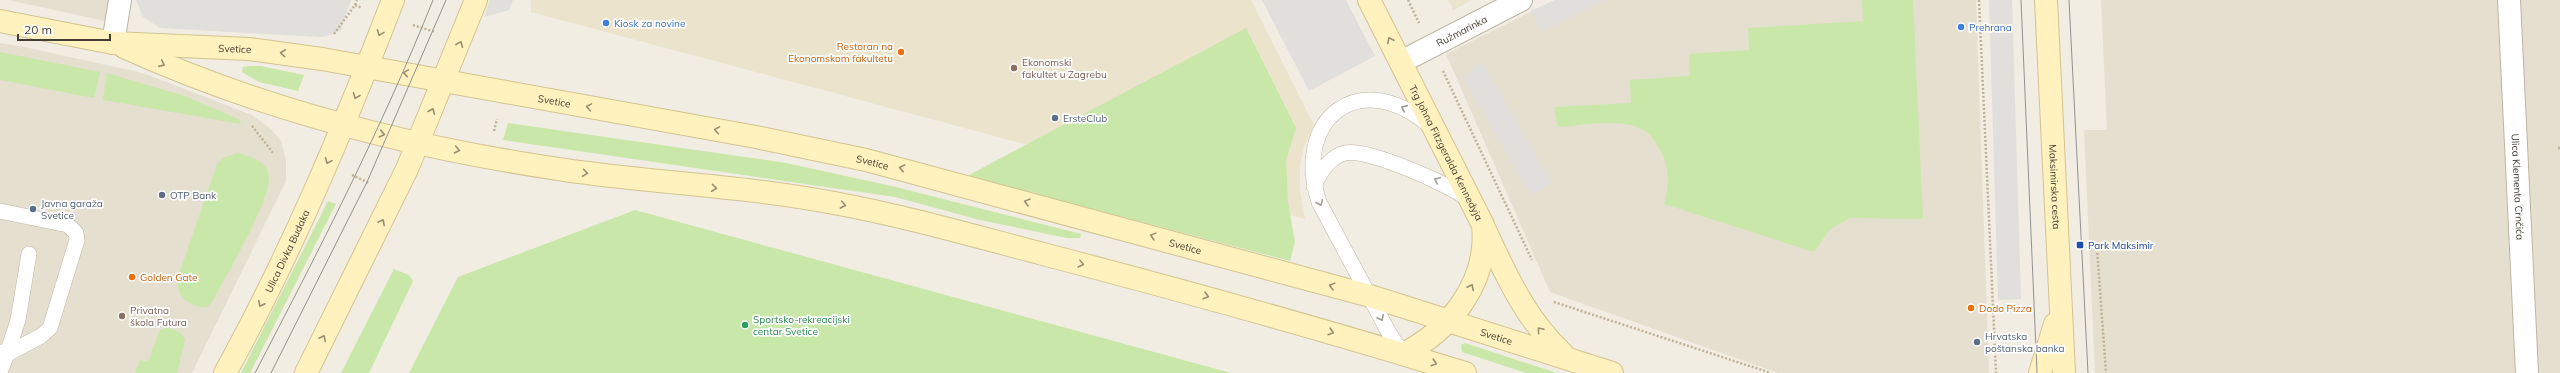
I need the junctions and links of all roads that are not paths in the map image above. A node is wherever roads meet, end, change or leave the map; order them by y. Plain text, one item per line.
1 (120, 0) edge
2 (393, 0) edge
3 (476, 0) edge
4 (1369, 0) edge
5 (1521, 0) edge
6 (2046, 0) edge
7 (2508, 0) edge
8 (0, 21) edge
9 (114, 42) junction
10 (1401, 62) junction
11 (367, 67) junction
12 (445, 80) junction
13 (344, 125) junction
14 (1436, 130) junction
15 (419, 142) junction
16 (1314, 186) junction
17 (1471, 200) junction
18 (0, 211) edge
19 (1483, 225) junction
20 (29, 254) dead end
21 (1370, 296) junction
22 (2060, 310) junction
23 (1450, 320) junction
24 (3, 353) edge
25 (1403, 354) junction
26 (1567, 358) junction
27 (0, 372) edge
28 (225, 373) edge
29 (306, 373) edge
30 (1465, 373) edge
31 (1612, 373) edge
32 (2040, 373) edge
33 (2064, 373) edge
34 (2526, 373) edge

1 - 9 street
2 -> 11 main road
12 -> 3 main road
10 -> 4 main road, Trg Johna Fitzgeralda Kennedyja
5 - 10 street, Ružmarinka
6 - 22 main road, Maksimirska cesta
7 - 34 street, Ulica Klementa Crnčića
8 - 9 main road, Svetice
11 -> 9 main road, Svetice
9 -> 13 main road, Svetice
10 - 14 main road, Trg Johna Fitzgeralda Kennedyja
12 -> 11 main road, Svetice
11 -> 13 main road
15 -> 12 main road
21 -> 12 main road, Svetice
13 -> 15 main road, Svetice
13 -> 28 main road, Ulica Divka Budaka
14 -> 16 lane
14 - 17 main road, Trg Johna Fitzgeralda Kennedyja
15 -> 25 main road, Svetice
29 -> 15 main road
17 -> 16 lane
16 -> 21 lane
17 - 19 main road, Trg Johna Fitzgeralda Kennedyja
18 - 24 lane
23 -> 19 main road, Trg Johna Fitzgeralda Kennedyja
26 -> 19 main road
20 - 24 lane
21 - 23 main road, Svetice
21 -> 25 lane
22 - 32 main road
22 - 33 main road, Maksimirska cesta
23 - 25 main road, Trg Johna Fitzgeralda Kennedyja
23 - 26 main road, Svetice
24 - 27 lane
25 -> 30 main road, Svetice
26 - 31 main road, Svetice

